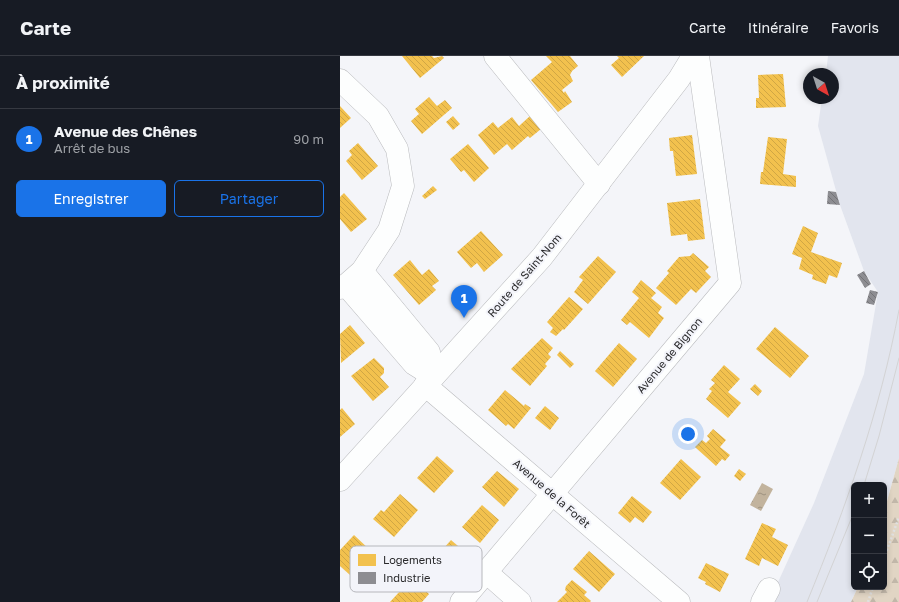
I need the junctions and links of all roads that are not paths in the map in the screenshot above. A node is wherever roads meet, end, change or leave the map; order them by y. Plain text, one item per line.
1 (496, 56) edge
2 (693, 56) edge
3 (698, 56) edge
4 (340, 80) edge
5 (599, 184) junction
6 (362, 271) junction
7 (343, 286) edge
8 (429, 381) junction
9 (340, 480) edge
10 (553, 493) junction
11 (486, 572) junction
12 (482, 577) edge
13 (469, 592) edge
14 (461, 602) edge
15 (520, 602) edge
16 (679, 602) edge

1 - 5 street
2 - 5 street, Route de Saint-Nom
3 - 10 street, Avenue de Bignon
4 - 6 street
5 - 8 street, Route de Saint-Nom
6 - 7 street
6 - 8 street
7 - 8 street, Avenue de la Forêt
8 - 9 street, Route de Saint-Nom
8 - 10 street, Avenue de la Forêt
10 - 11 street, Avenue de Bignon
10 - 16 street, Avenue de la Forêt
11 - 12 street, Avenue de Bignon
11 - 15 street
13 - 14 street, Avenue de Bignon

